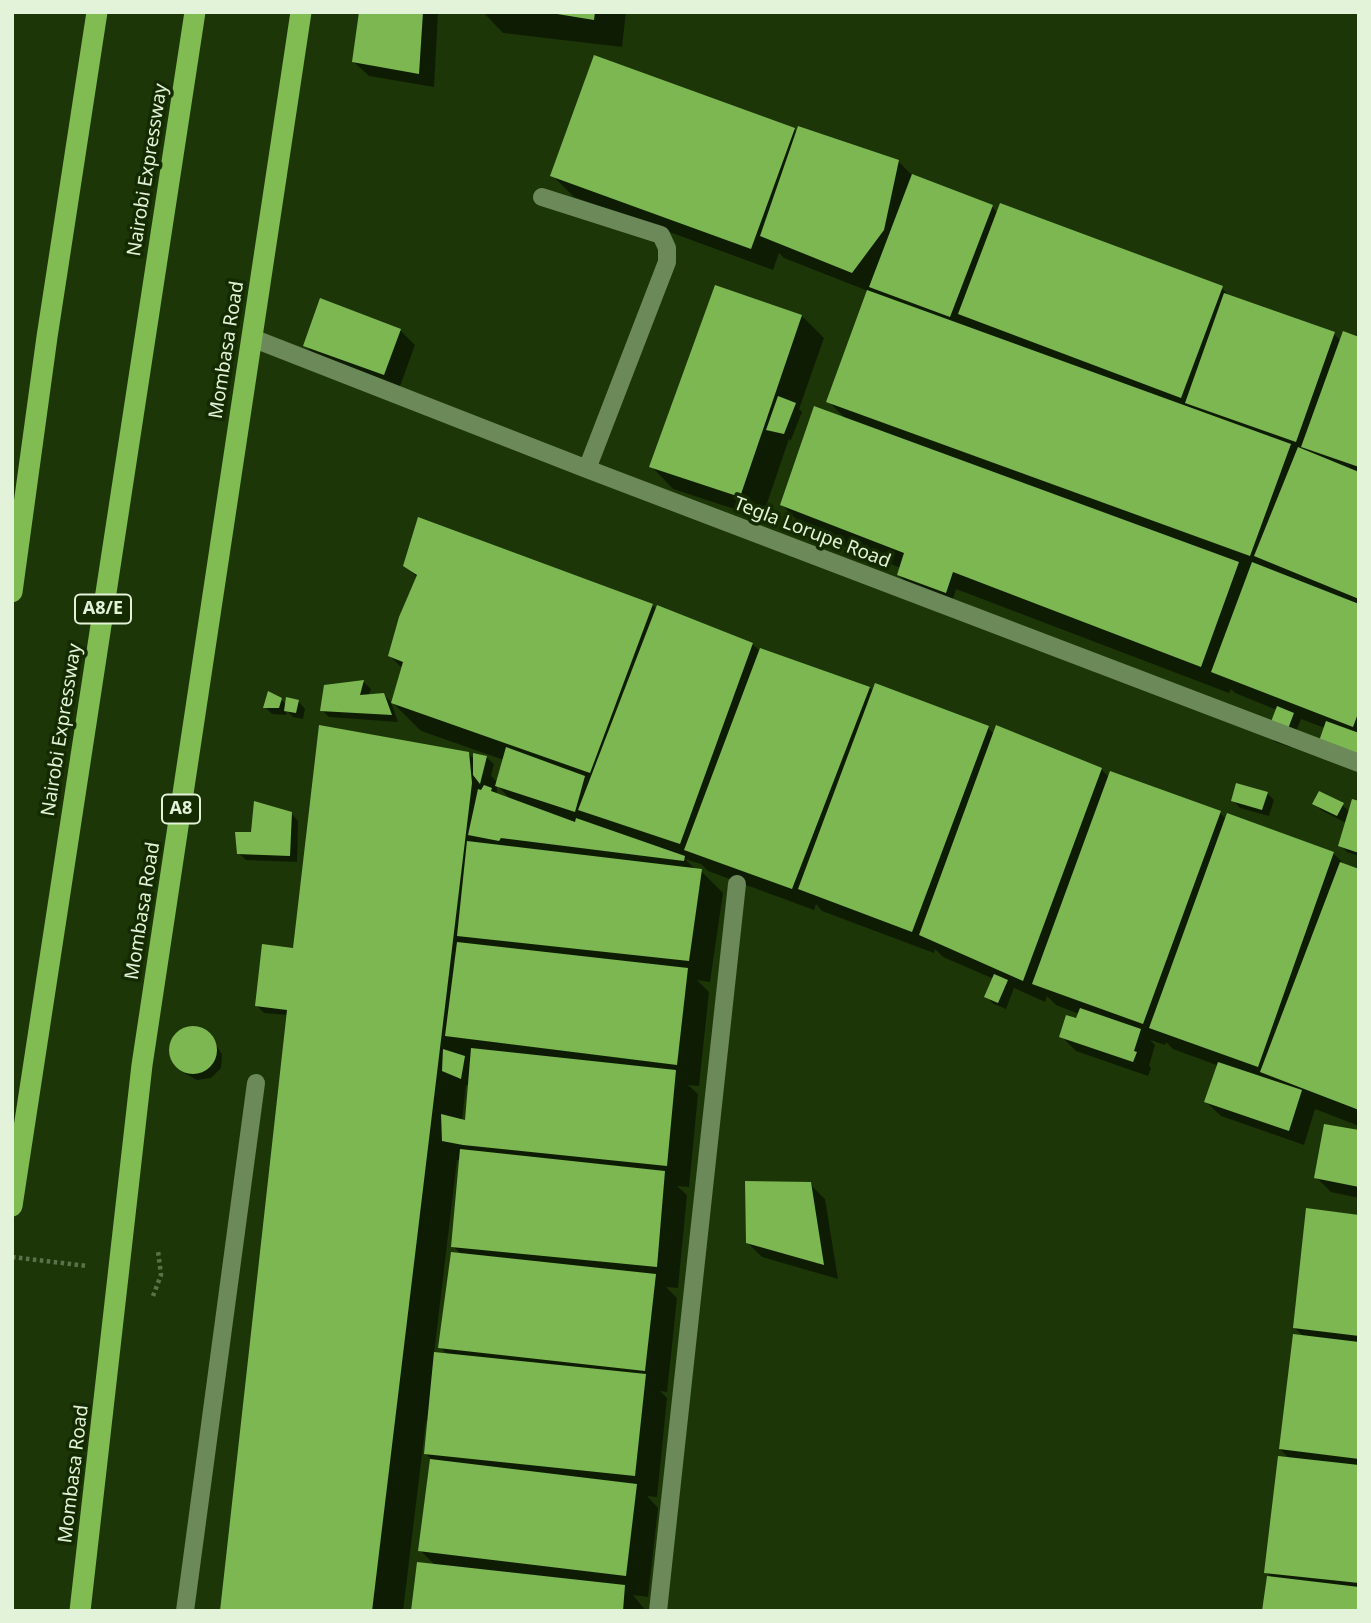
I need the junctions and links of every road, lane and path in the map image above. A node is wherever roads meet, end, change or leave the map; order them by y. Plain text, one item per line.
1 (97, 12) edge
2 (195, 12) edge
3 (301, 12) edge
4 (542, 197) dead end
5 (252, 338) junction
6 (587, 469) junction
7 (12, 592) edge
8 (1359, 764) edge
9 (737, 884) dead end
10 (256, 1083) dead end
11 (12, 1206) edge
12 (80, 1611) edge
13 (185, 1611) edge
14 (658, 1611) edge

1 - 7 highway
2 - 11 highway, Nairobi Expressway / A8/E
3 - 5 highway, Mombasa Road / A8
4 - 6 lane
5 - 6 lane, Tegla Lorupe Road
5 - 12 highway, Mombasa Road / A8
6 - 8 lane, Tegla Lorupe Road
9 - 14 lane
10 - 13 lane

